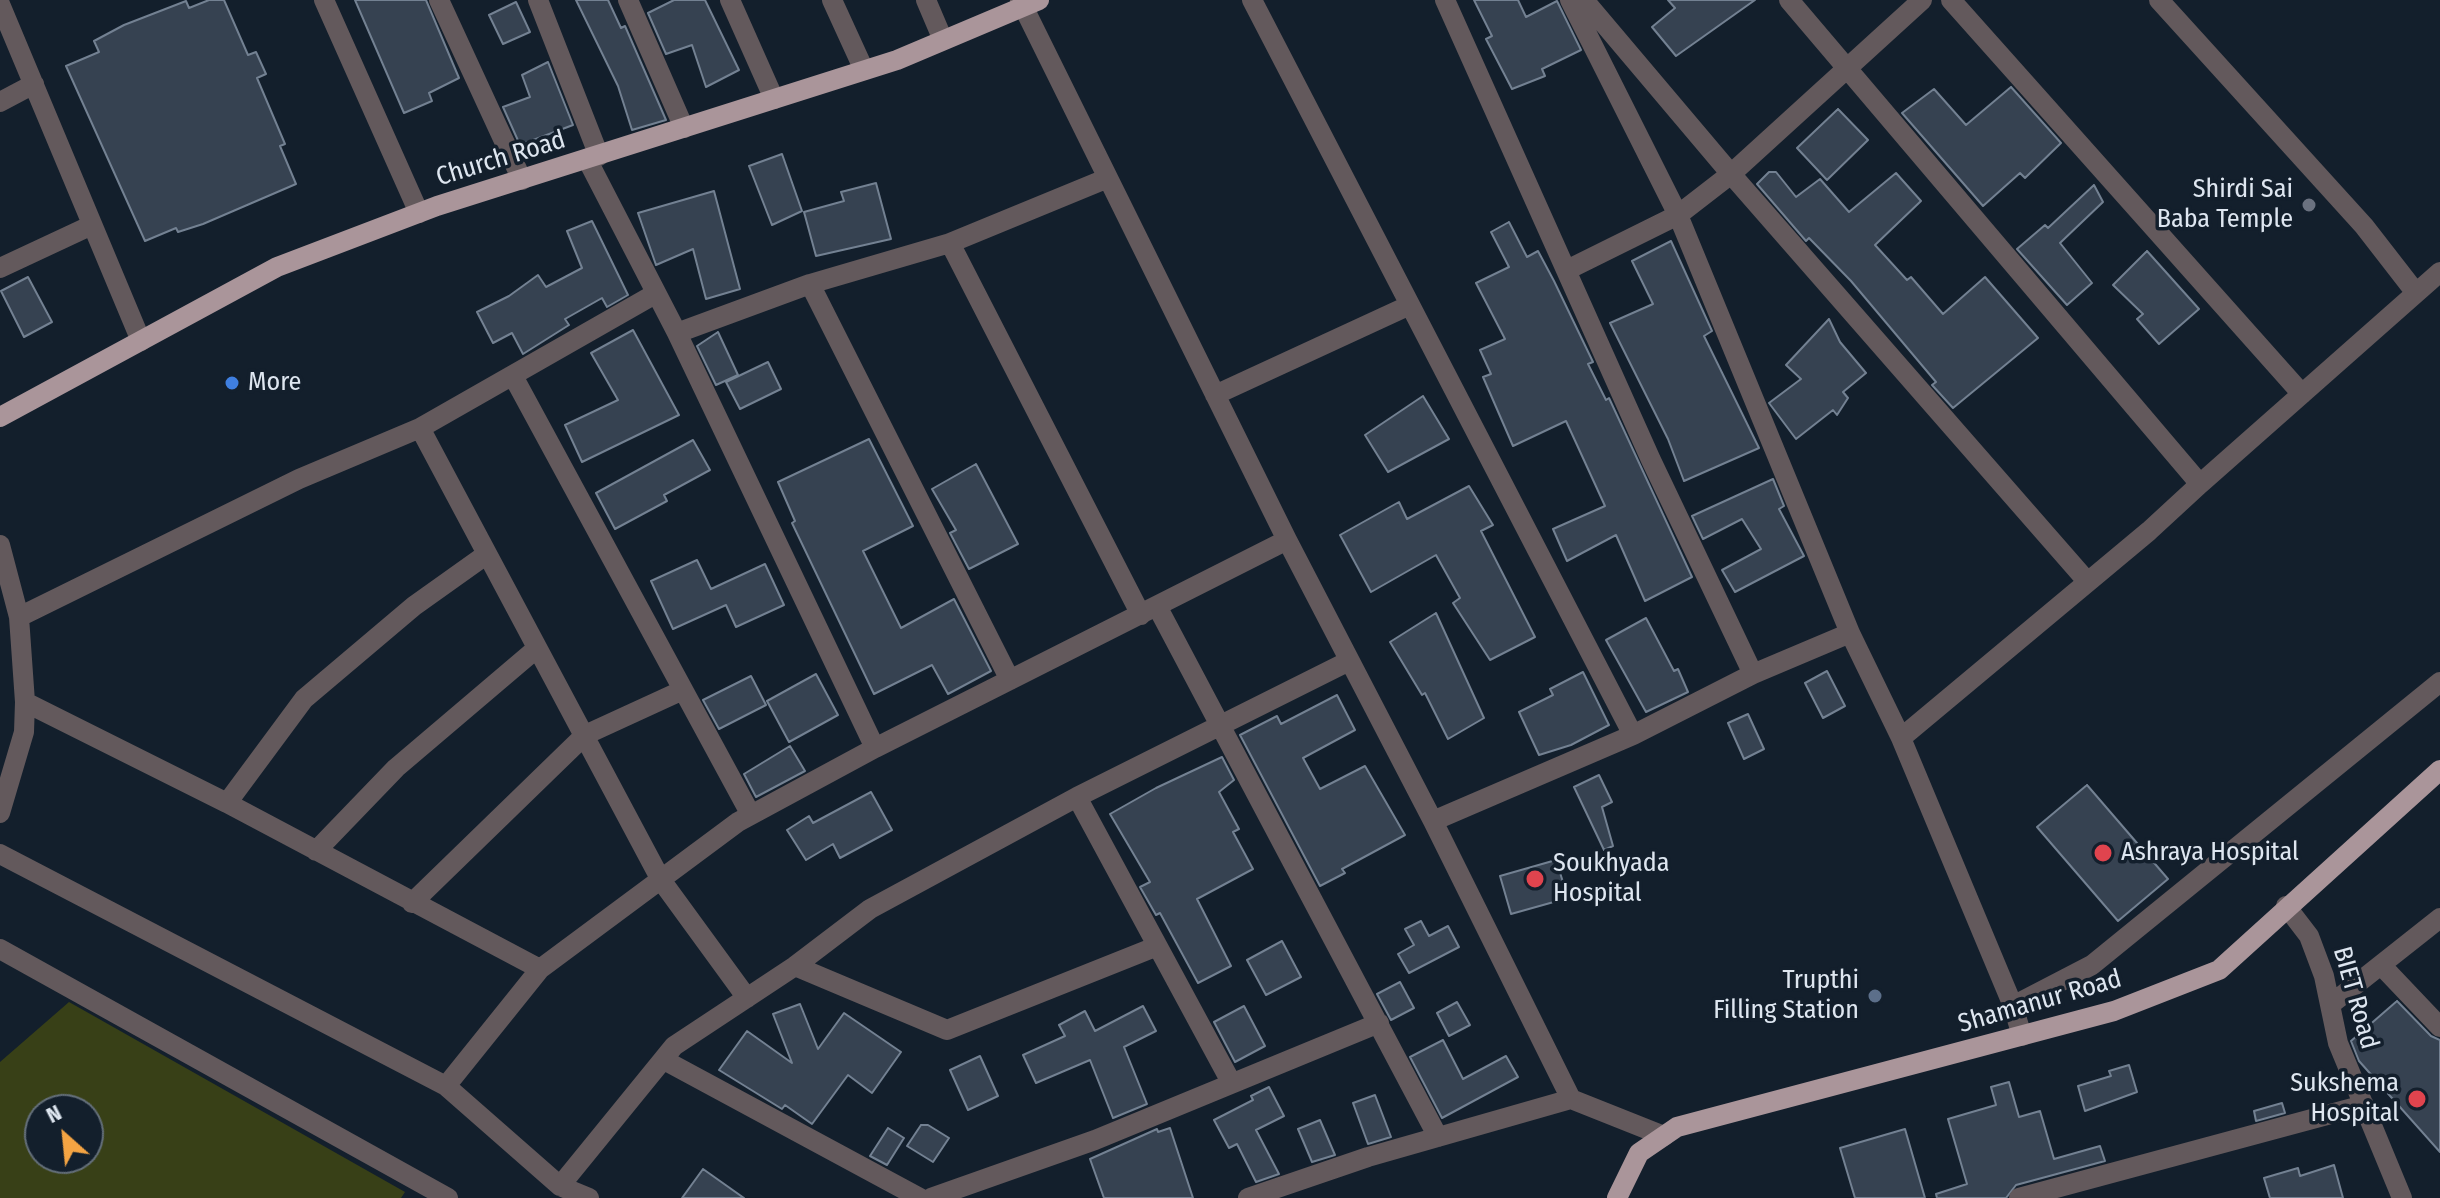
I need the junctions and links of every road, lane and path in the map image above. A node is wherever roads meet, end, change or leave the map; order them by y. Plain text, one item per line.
1 (324, 0) edge
2 (439, 0) edge
3 (538, 0) edge
4 (628, 0) edge
5 (730, 0) edge
6 (832, 0) edge
7 (926, 0) edge
8 (1252, 0) edge
9 (1445, 0) edge
10 (1570, 0) edge
11 (1584, 0) edge
12 (1789, 0) edge
13 (1922, 0) edge
14 (1951, 0) edge
15 (2159, 0) edge
16 (1028, 2) edge
17 (0, 4) edge
18 (943, 40) junction
19 (1847, 68) junction
20 (864, 70) junction
21 (34, 84) junction
22 (774, 99) junction
23 (0, 102) edge
24 (684, 128) junction
25 (593, 157) junction
26 (1731, 174) junction
27 (1108, 178) junction
28 (522, 180) junction
29 (419, 213) junction
30 (1678, 215) junction
31 (92, 225) junction
32 (950, 243) junction
33 (0, 268) edge
34 (1567, 270) junction
35 (2440, 272) edge
36 (810, 284) junction
37 (2416, 293) junction
38 (655, 294) junction
39 (1410, 305) junction
40 (677, 333) junction
41 (141, 341) junction
42 (513, 376) junction
43 (2302, 394) junction
44 (1215, 395) junction
45 (0, 417) edge
46 (420, 428) junction
47 (2200, 484) junction
48 (1287, 540) junction
49 (0, 545) edge
50 (487, 554) junction
51 (2086, 580) junction
52 (1149, 612) junction
53 (19, 617) junction
54 (1850, 633) junction
55 (536, 649) junction
56 (1349, 661) junction
57 (1753, 674) junction
58 (1010, 680) junction
59 (2440, 682) edge
60 (683, 690) junction
61 (25, 702) junction
62 (1221, 726) junction
63 (585, 735) junction
64 (1633, 735) junction
65 (1901, 738) junction
66 (875, 748) junction
67 (2440, 770) edge
68 (1077, 797) junction
69 (227, 803) junction
70 (0, 813) edge
71 (751, 815) junction
72 (1433, 821) junction
73 (316, 851) junction
74 (0, 854) edge
75 (661, 880) junction
76 (412, 903) junction
77 (2286, 906) junction
78 (2440, 918) edge
79 (1155, 947) junction
80 (0, 949) edge
81 (2381, 965) junction
82 (795, 966) junction
83 (540, 969) junction
84 (747, 998) junction
85 (2330, 1005) junction
86 (2013, 1006) junction
87 (1379, 1023) junction
88 (2440, 1027) edge
89 (2022, 1036) junction
90 (664, 1060) junction
91 (1231, 1082) junction
92 (446, 1086) junction
93 (1571, 1099) junction
94 (2364, 1105) junction
95 (1664, 1136) junction
96 (1438, 1137) junction
97 (560, 1186) junction
98 (448, 1198) edge
99 (589, 1198) edge
100 (920, 1198) edge
101 (931, 1198) edge
102 (1248, 1198) edge
103 (1617, 1198) edge
104 (2019, 1198) edge
105 (2402, 1198) edge

1 - 29 street
2 - 28 street
3 - 25 street
4 - 24 street
5 - 22 street
6 - 20 street
7 - 18 street
8 - 39 street
9 - 34 street
10 - 30 street
11 - 26 street
12 - 19 street
13 - 19 street
14 - 43 street
15 - 37 street
16 - 18 main road, Church Road
16 - 27 street
17 - 21 street
18 - 20 main road, Church Road
19 - 26 street
19 - 47 street
20 - 22 main road, Church Road
21 - 23 street
21 - 31 street
22 - 24 main road, Church Road
24 - 25 main road, Church Road
25 - 28 main road, Church Road
25 - 38 street
26 - 30 street
26 - 51 street
27 - 32 street
27 - 44 street
28 - 29 main road, Church Road
29 - 41 main road, Church Road
30 - 34 street
30 - 54 street
31 - 33 street
31 - 41 street
32 - 36 street
32 - 52 street
34 - 57 street
35 - 37 street
36 - 40 street
36 - 58 street
37 - 43 street
38 - 40 street
38 - 42 street
39 - 44 street
39 - 64 street
40 - 66 street
41 - 45 main road, Church Road
42 - 46 street
42 - 60 street
43 - 47 street
44 - 48 street
46 - 50 street
46 - 53 street
47 - 51 street
48 - 52 street
48 - 56 street
49 - 53 street
50 - 55 street
50 - 69 street
51 - 65 street
52 - 58 street
52 - 62 street
53 - 61 street
54 - 57 street
54 - 65 street
55 - 63 street
55 - 73 street
56 - 62 street
56 - 72 street
57 - 64 street
58 - 66 street
59 - 86 street
60 - 63 street
60 - 71 street
61 - 69 street
61 - 70 street
62 - 68 street
62 - 87 street
63 - 75 street
63 - 76 street
64 - 72 street
65 - 86 street
66 - 71 street
67 - 77 main road, Shamanur Road
68 - 79 street
68 - 82 street
69 - 73 street
71 - 75 street
72 - 93 street
73 - 76 street
74 - 92 street
75 - 83 street
75 - 84 street
76 - 83 street
77 - 85 street, BIET Road
77 - 89 main road, Shamanur Road
78 - 81 street
79 - 82 street
79 - 91 street
80 - 98 street
81 - 85 street
81 - 88 street
82 - 84 street
83 - 92 street
84 - 90 street
85 - 94 street, BIET Road
86 - 89 street
87 - 91 street
87 - 96 street
89 - 95 main road, Shamanur Road
90 - 97 street
90 - 100 street
91 - 101 street
92 - 97 street
93 - 95 street
93 - 96 street
94 - 104 street
94 - 105 street, BIET Road
95 - 103 main road, Shamanur Road
96 - 102 street
97 - 99 street

